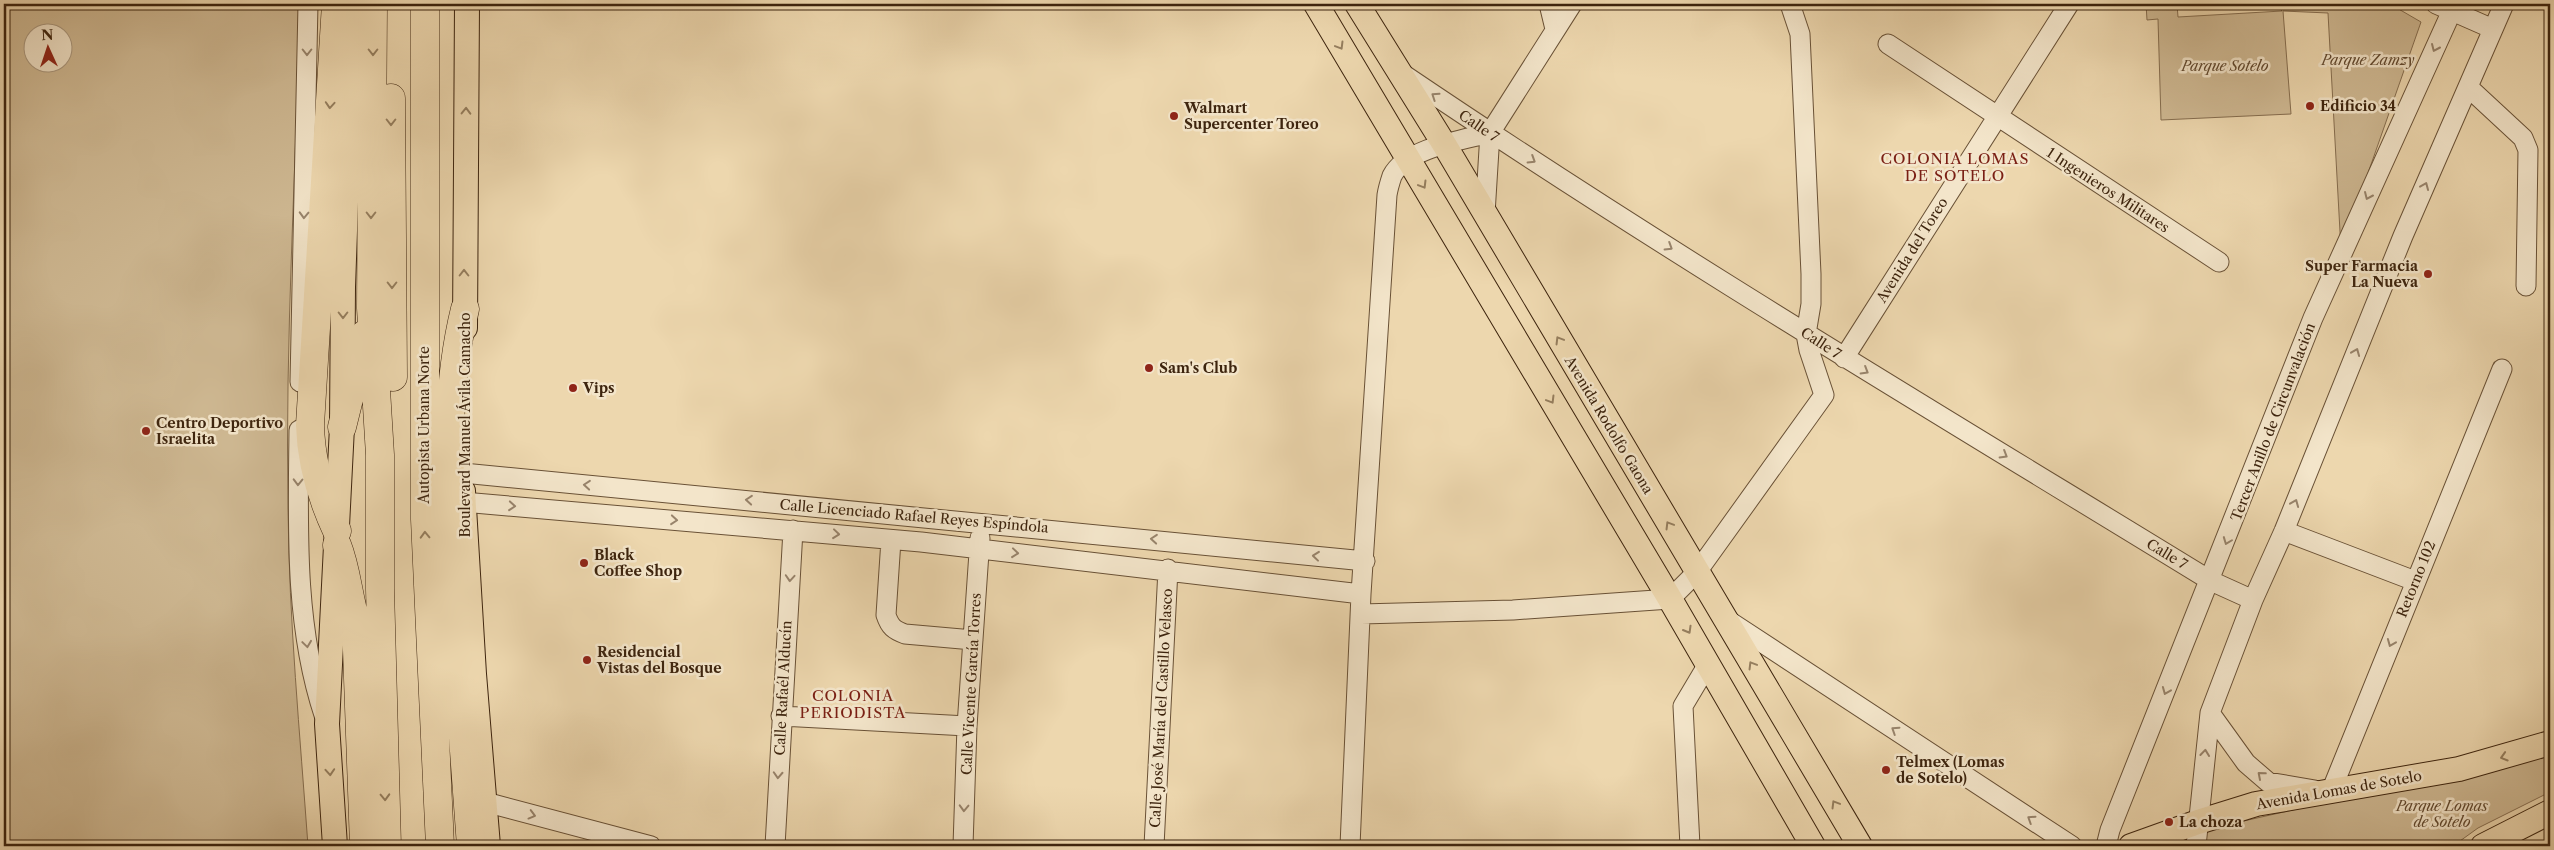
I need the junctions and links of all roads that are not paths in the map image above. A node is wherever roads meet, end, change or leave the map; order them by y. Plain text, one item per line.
1 (308, 4) edge
2 (336, 4) edge
3 (353, 4) edge
4 (373, 4) edge
5 (391, 4) edge
6 (425, 4) edge
7 (441, 4) edge
8 (467, 4) edge
9 (1316, 4) edge
10 (1357, 4) edge
11 (1549, 4) edge
12 (1572, 4) edge
13 (1790, 4) edge
14 (2069, 4) edge
15 (2504, 4) edge
16 (2448, 6) edge
17 (1555, 29) junction
18 (2493, 29) junction
19 (1888, 44) dead end
20 (1398, 71) junction
21 (2468, 87) junction
22 (1996, 117) junction
23 (1490, 134) junction
24 (1444, 144) junction
25 (1408, 159) junction
26 (1485, 214) junction
27 (2219, 262) dead end
28 (2526, 286) dead end
29 (371, 308) junction
30 (465, 309) joint
31 (1806, 334) junction
32 (1844, 358) junction
33 (2502, 369) dead end
34 (342, 427) junction
35 (456, 474) junction
36 (463, 502) junction
37 (980, 522) junction
38 (793, 530) junction
39 (2284, 531) junction
40 (337, 538) junction
41 (891, 540) junction
42 (980, 549) junction
43 (1365, 561) junction
44 (1168, 569) junction
45 (1697, 572) junction
46 (2211, 581) junction
47 (2415, 581) junction
48 (1361, 594) junction
49 (349, 599) junction
50 (1670, 599) junction
51 (2253, 600) junction
52 (1361, 614) junction
53 (1724, 618) junction
54 (974, 640) junction
55 (1708, 664) junction
56 (2210, 713) junction
57 (781, 716) junction
58 (326, 724) junction
59 (967, 726) junction
60 (2550, 743) edge
61 (481, 766) junction
62 (2328, 790) junction
63 (485, 802) junction
64 (2550, 812) edge
65 (2198, 822) junction
66 (350, 842) edge
67 (387, 846) edge
68 (406, 846) edge
69 (440, 846) edge
70 (454, 846) edge
71 (472, 846) edge
72 (488, 846) edge
73 (651, 846) edge
74 (774, 846) edge
75 (963, 846) edge
76 (1154, 846) edge
77 (1350, 846) edge
78 (1690, 846) edge
79 (1813, 846) edge
80 (1860, 846) edge
81 (2072, 846) edge
82 (2106, 846) edge
83 (2131, 846) edge
84 (2196, 846) edge
85 (2483, 846) edge

1 -> 58 street
2 -> 40 highway
3 -> 34 main road
4 -> 29 highway
5 -> 68 highway
69 -> 6 highway, Autopista Urbana Norte
7 - 70 highway, Boulevard Manuel Ávila Camacho
30 -> 8 main road, Boulevard Manuel Ávila Camacho
9 -> 25 main road
10 - 20 main road, Avenida Rodolfo Gaona
11 - 17 street
12 - 17 street
13 - 31 street
14 - 22 street, Avenida del Toreo
15 - 18 street
16 - 18 street
16 -> 46 street, Tercer Anillo de Circunvalación
17 - 23 street
18 - 21 street
19 - 22 street, 1 Ingenieros Militares
23 -> 20 street, Calle 7
20 - 24 main road, Avenida Rodolfo Gaona
21 - 28 street
39 -> 21 street
22 - 27 street, 1 Ingenieros Militares
22 - 32 street, Avenida del Toreo
23 - 24 street
23 - 26 street
23 -> 31 street, Calle 7
24 - 25 street
24 - 26 main road, Avenida Rodolfo Gaona
25 - 43 street
25 -> 50 main road
45 -> 26 main road, Avenida Rodolfo Gaona
29 - 34 highway
29 -> 67 highway
30 - 35 highway
31 - 32 street, Calle 7
31 - 45 street
32 -> 46 street, Calle 7
33 - 47 street, Retorno 102
34 - 40 main road
35 - 36 main road, Boulevard Manuel Ávila Camacho
37 -> 35 street, Calle Licenciado Rafael Reyes Espíndola
35 - 71 highway
36 -> 38 street, Calle Licenciado Rafael Reyes Espíndola
36 - 61 main road, Boulevard Manuel Ávila Camacho
37 - 42 street, Calle Vicente García Torres
43 -> 37 street, Calle Licenciado Rafael Reyes Espíndola
38 -> 41 street, Calle Licenciado Rafael Reyes Espíndola
38 -> 57 street, Calle Rafaél Alducín
39 - 47 street
39 - 51 street
40 - 49 highway
40 - 58 main road
41 - 42 street, Calle Licenciado Rafael Reyes Espíndola
41 - 54 street
42 -> 44 street, Calle Licenciado Rafael Reyes Espíndola
42 - 54 street, Calle Vicente García Torres
43 - 48 street
44 - 48 street, Calle Licenciado Rafael Reyes Espíndola
44 - 76 street, Calle José María del Castillo Velasco
45 - 50 street
45 - 53 main road, Avenida Rodolfo Gaona
46 - 51 street, Calle 7
46 -> 82 street, Tercer Anillo de Circunvalación
47 -> 62 street, Retorno 102
48 - 52 street
49 - 66 highway
49 - 66 highway
50 - 52 street
50 -> 55 main road
51 - 56 street
52 - 77 street
80 -> 53 main road, Avenida Rodolfo Gaona
81 -> 53 street
54 - 59 street, Calle Vicente García Torres
55 - 78 street
55 - 79 main road
62 -> 56 street
65 -> 56 street
57 - 59 street
57 -> 74 street, Calle Rafaél Alducín
58 -> 66 main road
59 -> 75 street, Calle Vicente García Torres
60 -> 62 main road, Avenida Lomas de Sotelo
61 - 63 main road, Boulevard Manuel Ávila Camacho
61 - 71 highway
62 - 65 main road, Avenida Lomas de Sotelo
63 - 72 main road, Boulevard Manuel Ávila Camacho
63 -> 73 street
64 - 85 main road
65 - 83 main road, Avenida Lomas de Sotelo
65 - 84 street

